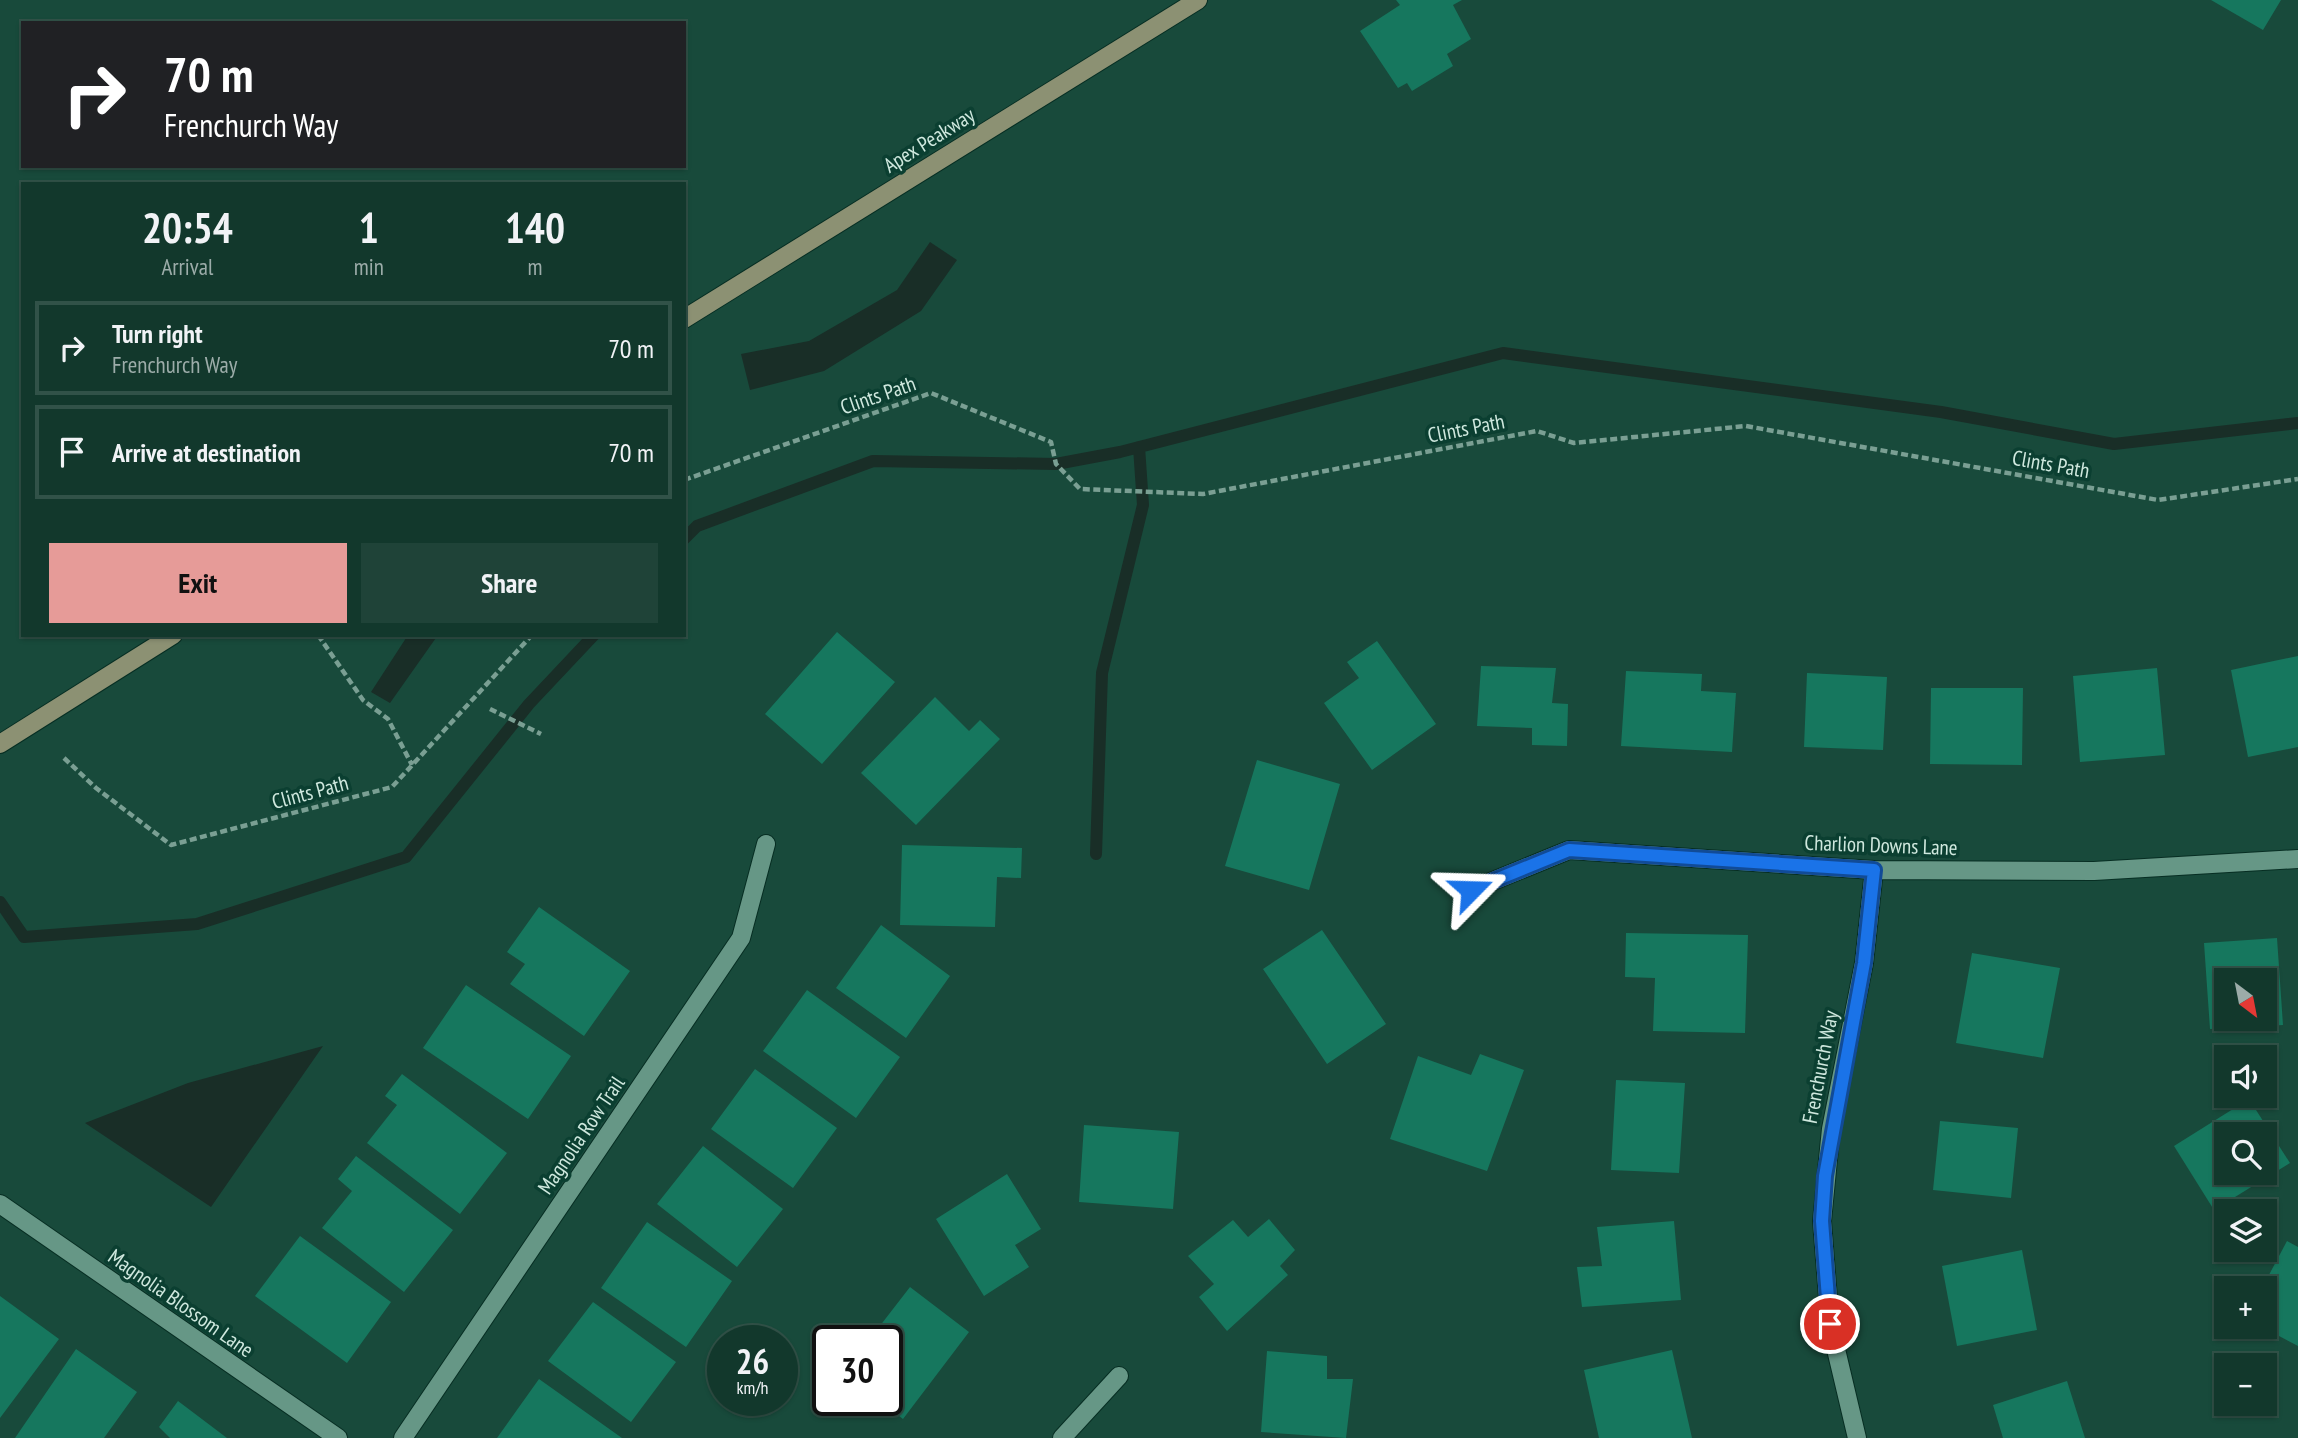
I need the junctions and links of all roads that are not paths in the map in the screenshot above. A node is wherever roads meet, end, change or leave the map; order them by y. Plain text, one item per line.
1 (1198, 0) edge
2 (686, 318) edge
3 (170, 637) edge
4 (0, 744) edge
5 (766, 844) dead end
6 (2298, 859) edge
7 (1874, 870) junction
8 (1471, 890) dead end
9 (0, 1204) edge
10 (1119, 1376) dead end
11 (338, 1438) edge
12 (403, 1438) edge
13 (1062, 1438) edge
14 (1857, 1438) edge

1 - 2 main road, Apex Peakway
3 - 4 main road
5 - 12 street, Magnolia Row Trail
6 - 7 street, Charlion Downs Lane
7 - 8 street, Charlion Downs Lane
7 - 14 street, Frenchurch Way
9 - 11 street, Magnolia Blossom Lane
10 - 13 street

